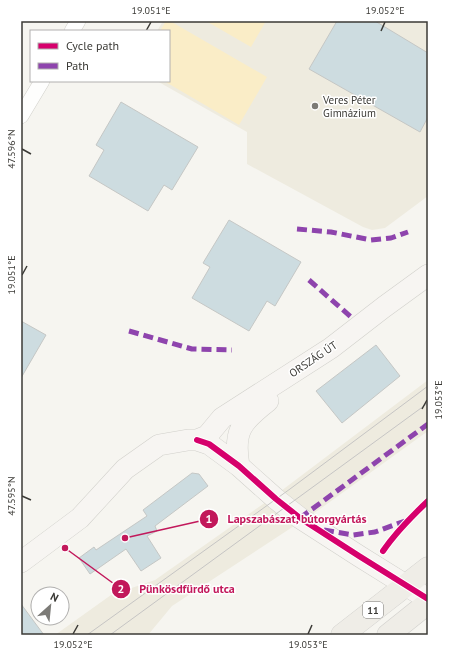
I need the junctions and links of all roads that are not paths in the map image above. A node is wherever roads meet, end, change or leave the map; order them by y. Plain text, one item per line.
1 (78, 21) edge
2 (73, 30) edge
3 (41, 82) edge
4 (21, 116) edge
5 (428, 275) edge
6 (306, 365) junction
7 (197, 440) junction
8 (239, 466) junction
9 (21, 562) edge
10 (428, 568) edge
11 (405, 585) junction
12 (428, 598) edge
13 (428, 603) edge
14 (342, 635) edge
15 (388, 635) edge

1 - 2 street
3 - 4 street
5 - 6 main road, ORSZÁG ÚT
6 - 7 main road, ORSZÁG ÚT
6 - 8 main road
7 - 8 main road
7 - 9 main road
8 - 11 main road
10 - 11 main road, 11
11 - 12 main road
11 - 14 main road, 11
13 - 15 main road, 11

